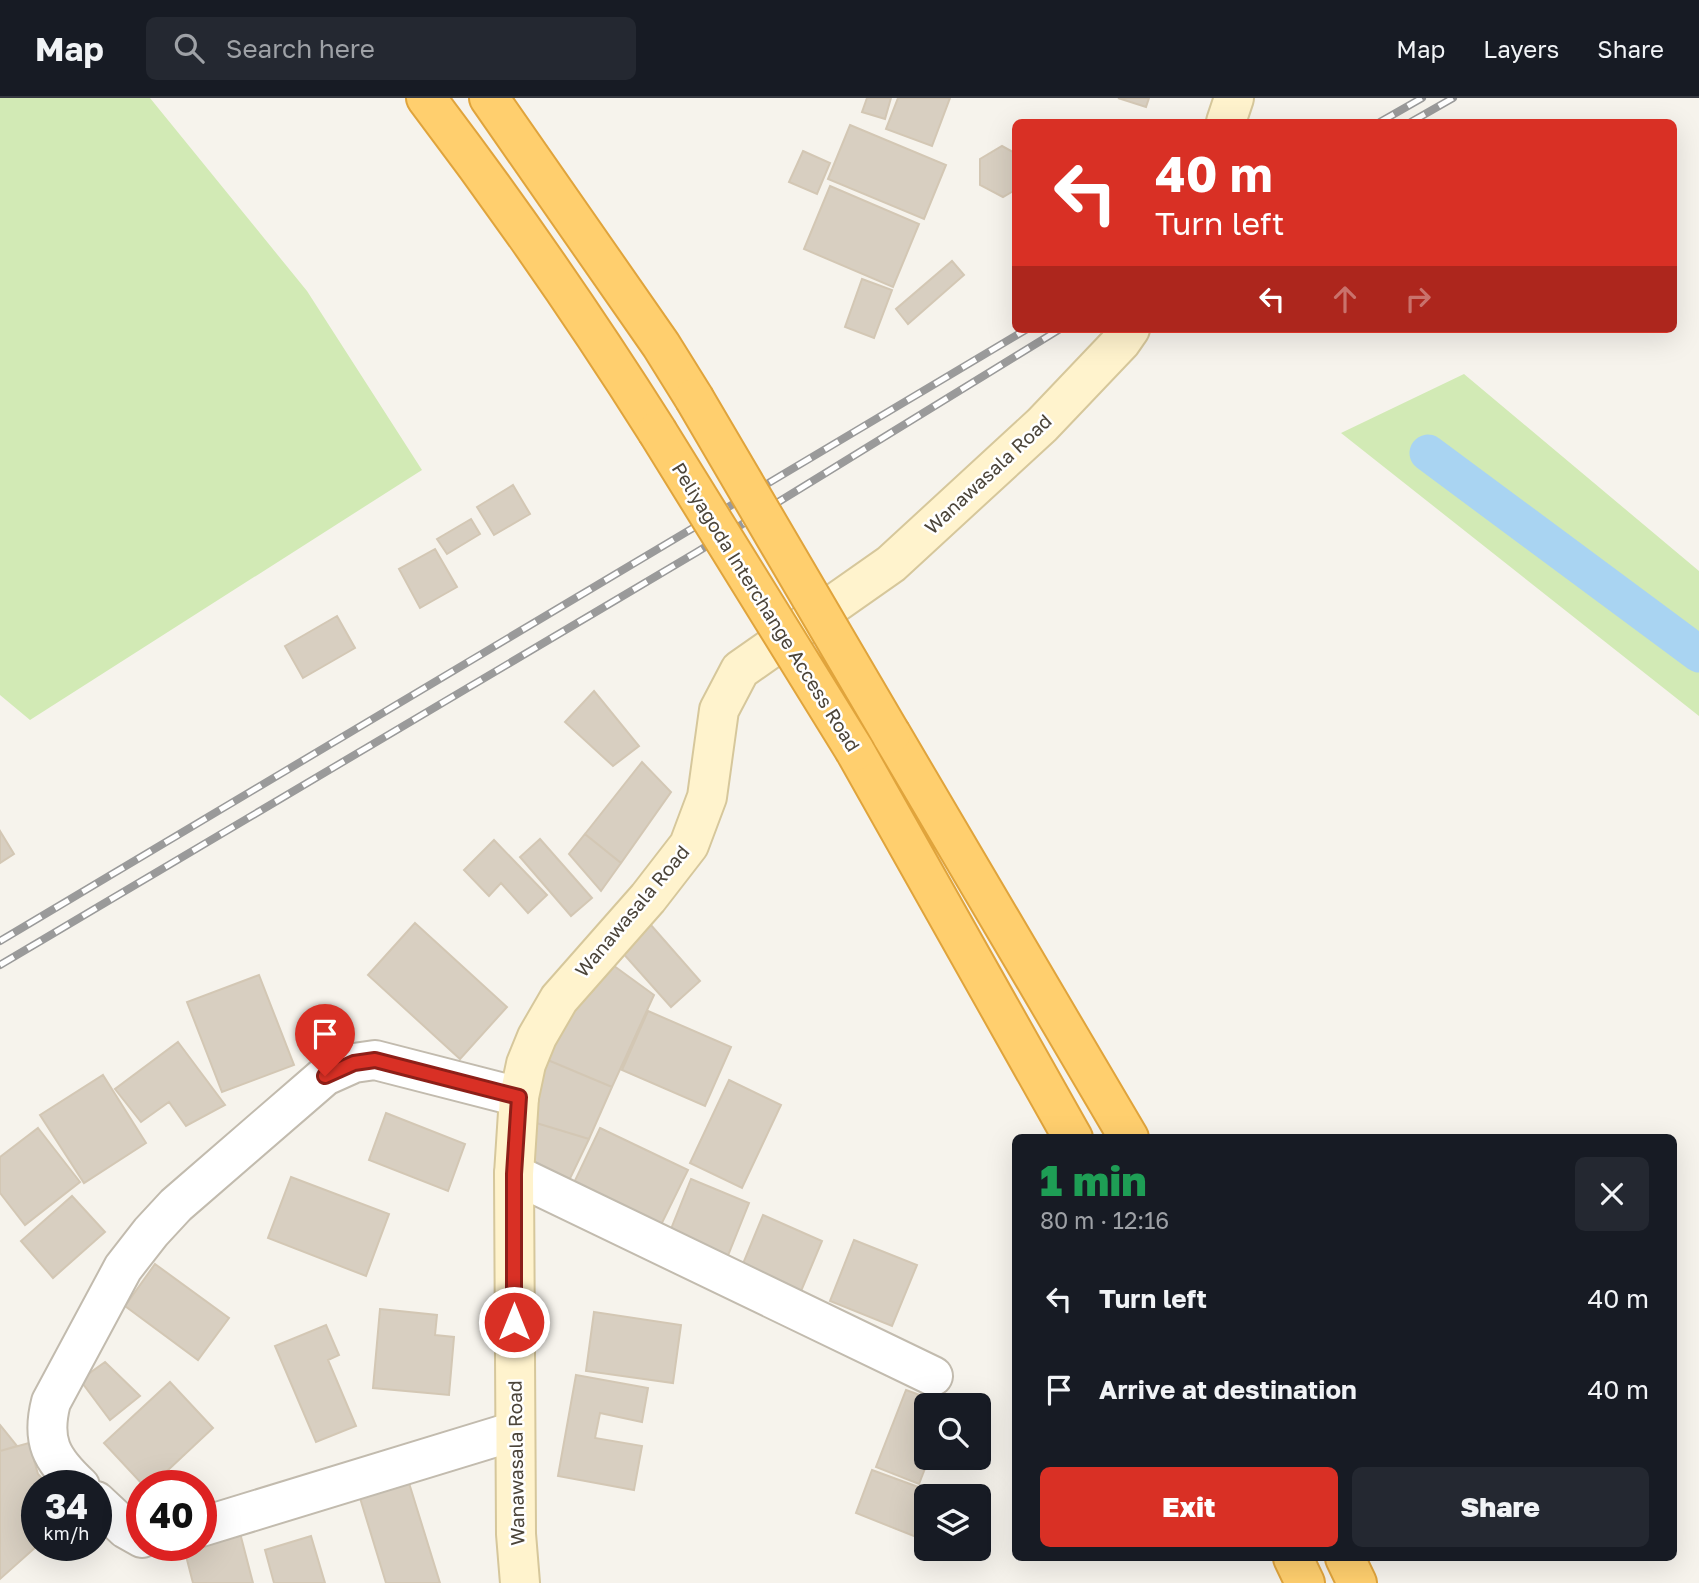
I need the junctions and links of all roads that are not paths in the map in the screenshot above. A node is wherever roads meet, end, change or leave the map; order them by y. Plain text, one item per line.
1 (426, 98) edge
2 (489, 98) edge
3 (1234, 98) edge
4 (1227, 119) edge
5 (1127, 333) edge
6 (519, 1097) junction
7 (1071, 1134) edge
8 (1127, 1134) edge
9 (514, 1174) junction
10 (933, 1376) dead end
11 (514, 1431) junction
12 (63, 1470) edge
13 (112, 1516) edge
14 (217, 1522) edge
15 (126, 1529) edge
16 (1294, 1561) edge
17 (1346, 1561) edge
18 (520, 1583) edge
19 (1305, 1583) edge
20 (1357, 1583) edge

1 - 7 highway, Peliyagoda Interchange Access Road, bridge
2 - 8 highway, Peliyagoda Interchange Access Road, bridge
3 - 4 street
5 - 6 street, Wanawasala Road
6 - 9 street, Wanawasala Road
6 - 12 street
9 - 10 street
9 - 11 street, Wanawasala Road
11 - 14 street
11 - 18 street, Wanawasala Road
13 - 15 street
16 - 19 highway
17 - 20 highway

